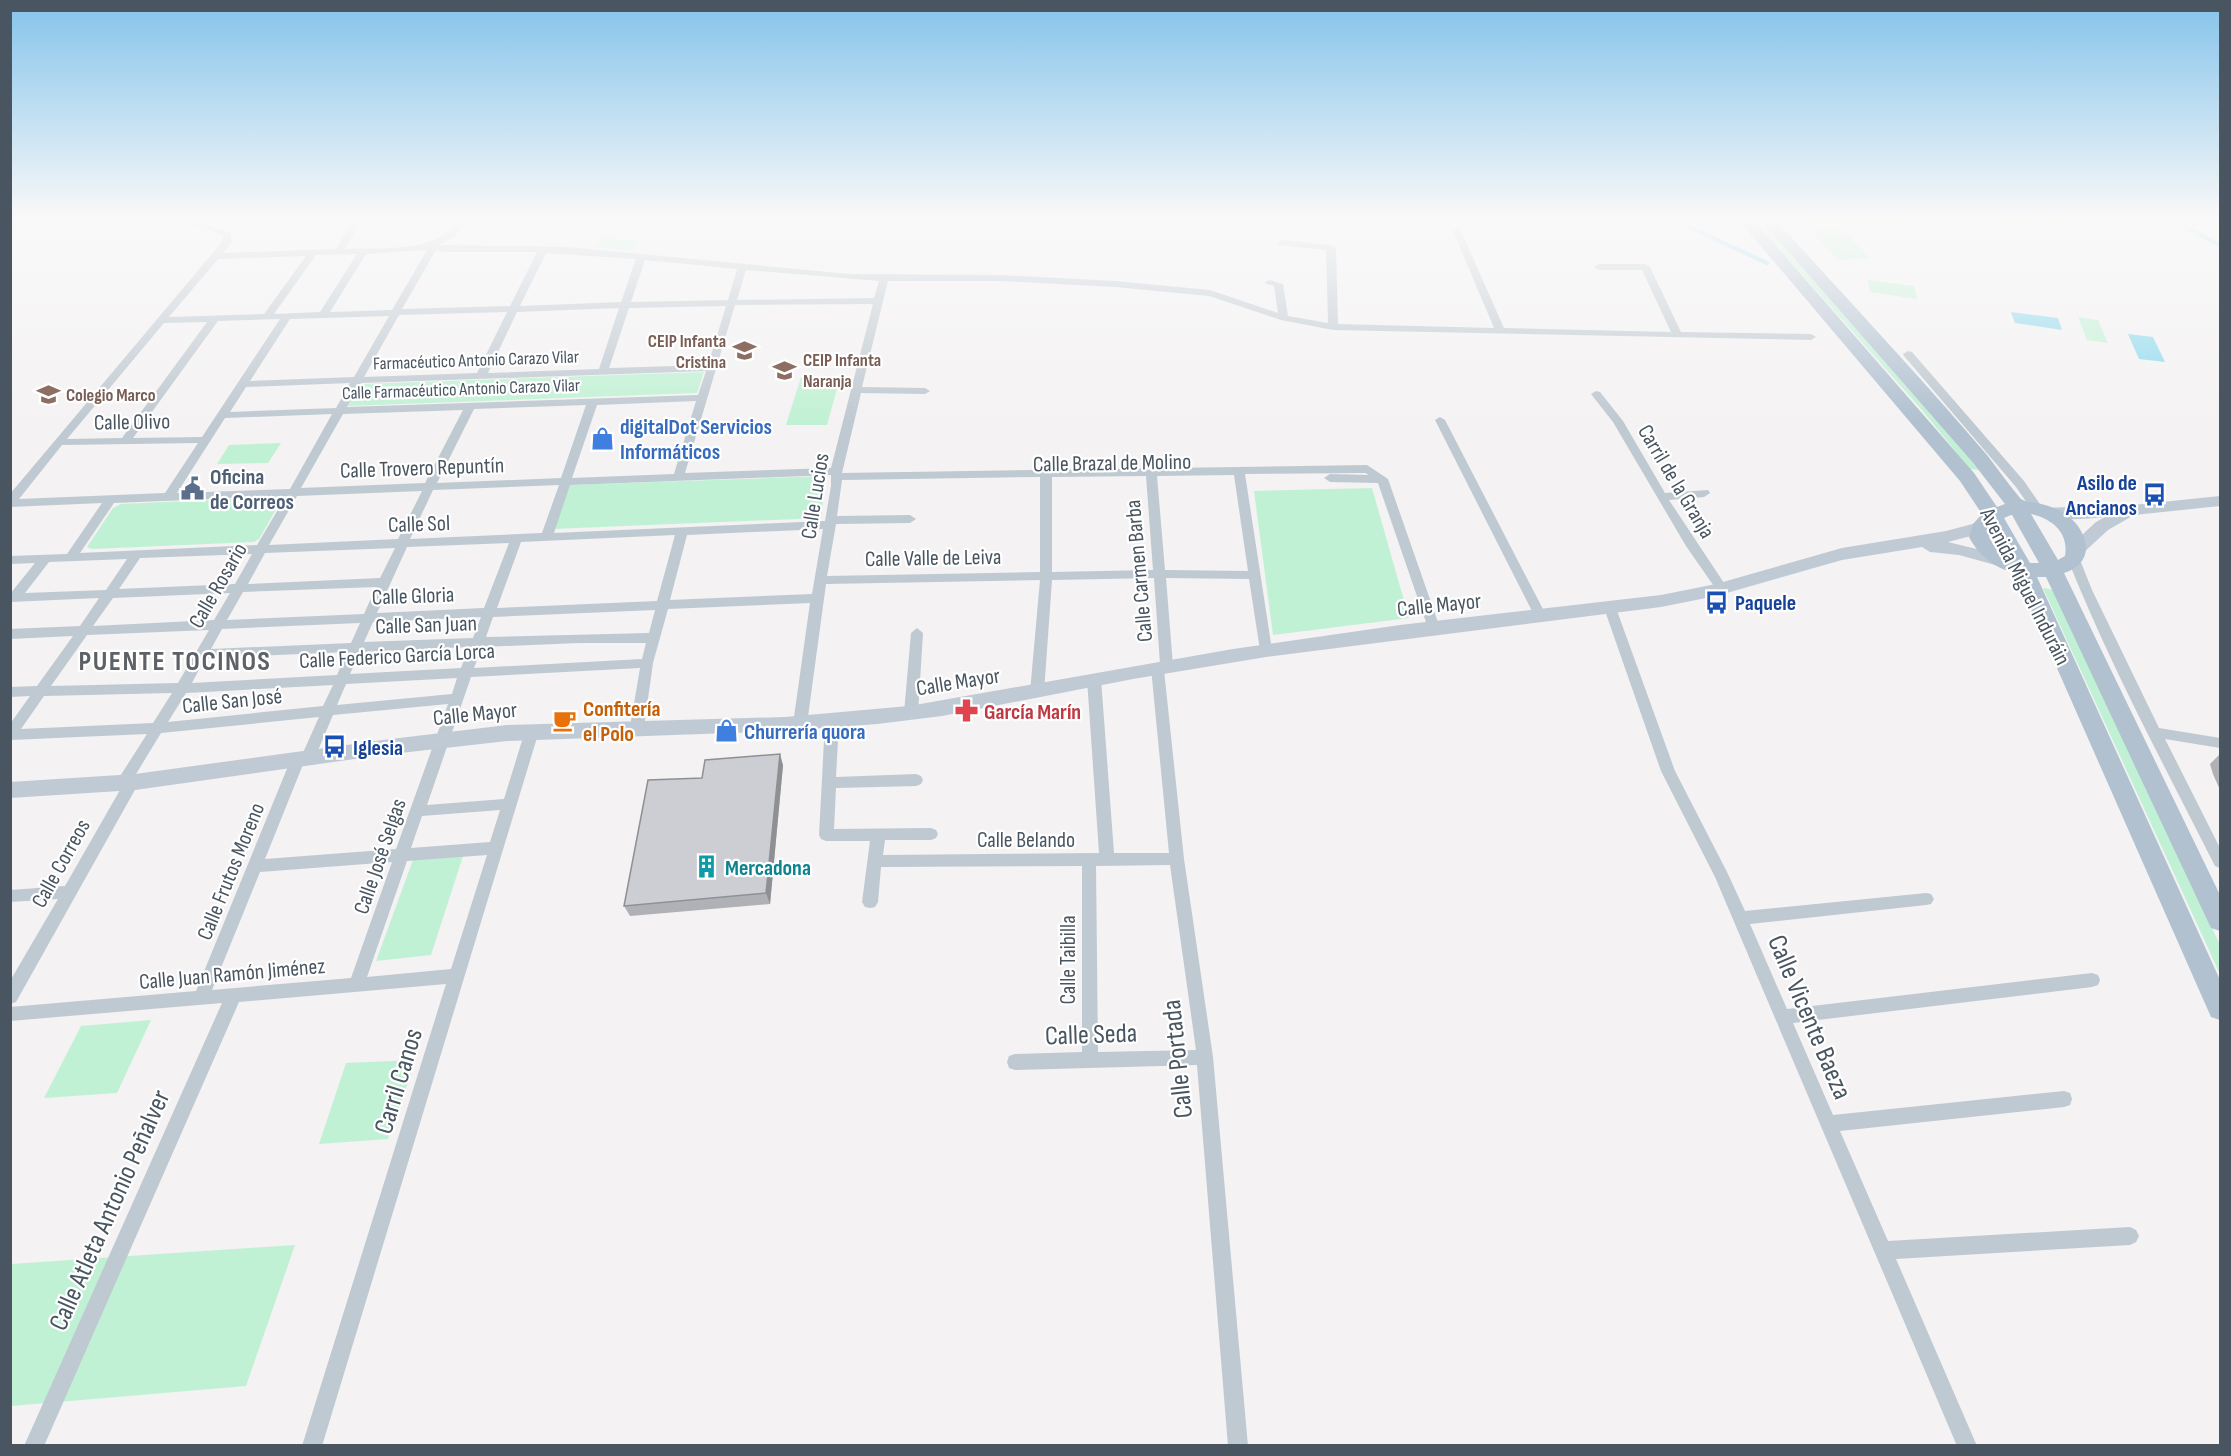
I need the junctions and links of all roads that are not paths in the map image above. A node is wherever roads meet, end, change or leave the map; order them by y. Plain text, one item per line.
1 (192, 286) edge
2 (289, 286) edge
3 (341, 286) edge
4 (409, 286) edge
5 (525, 286) edge
6 (631, 286) edge
7 (736, 286) edge
8 (882, 286) edge
9 (1132, 286) edge
10 (1278, 286) edge
11 (1332, 286) edge
12 (1481, 286) edge
13 (1654, 286) edge
14 (1803, 286) edge
15 (1826, 286) edge
16 (879, 301) junction
17 (730, 303) junction
18 (625, 305) junction
19 (514, 309) junction
20 (394, 312) junction
21 (323, 315) junction
22 (267, 316) junction
23 (287, 316) junction
24 (214, 318) junction
25 (1284, 318) junction
26 (164, 320) junction
27 (1333, 327) junction
28 (1501, 332) junction
29 (1677, 335) junction
30 (1811, 337) dead end
31 (1908, 354) dead end
32 (710, 368) junction
33 (603, 372) junction
34 (481, 376) junction
35 (356, 381) junction
36 (243, 384) junction
37 (856, 390) junction
38 (925, 391) dead end
39 (1596, 394) dead end
40 (702, 398) junction
41 (593, 401) junction
42 (470, 406) junction
43 (339, 410) junction
44 (222, 415) junction
45 (1440, 420) dead end
46 (206, 440) junction
47 (125, 441) junction
48 (59, 442) junction
49 (1240, 474) junction
50 (680, 476) junction
51 (1151, 476) junction
52 (836, 478) junction
53 (1046, 478) junction
54 (566, 481) junction
55 (428, 486) junction
56 (293, 492) junction
57 (1704, 493) dead end
58 (169, 496) junction
59 (1662, 497) junction
60 (111, 498) junction
61 (2220, 501) edge
62 (11, 503) edge
63 (2017, 507) junction
64 (2133, 510) junction
65 (2043, 511) junction
66 (910, 519) dead end
67 (1987, 522) junction
68 (830, 523) junction
69 (682, 532) junction
70 (547, 536) junction
71 (517, 538) junction
72 (402, 543) junction
73 (1903, 544) junction
74 (262, 550) junction
75 (137, 554) junction
76 (2075, 555) junction
77 (45, 558) junction
78 (71, 558) junction
79 (10, 560) edge
80 (1999, 560) junction
81 (2022, 567) junction
82 (2052, 568) junction
83 (1160, 574) junction
84 (1255, 575) junction
85 (1046, 576) junction
86 (820, 580) junction
87 (384, 582) junction
88 (240, 587) junction
89 (1722, 589) junction
90 (110, 593) junction
91 (13, 598) edge
92 (816, 598) junction
93 (661, 606) junction
94 (1610, 609) junction
95 (488, 614) junction
96 (1541, 617) junction
97 (367, 618) junction
98 (218, 625) junction
99 (1434, 628) junction
100 (84, 630) junction
101 (917, 633) dead end
102 (10, 634) edge
103 (653, 638) junction
104 (477, 642) junction
105 (354, 648) junction
106 (1266, 650) junction
107 (201, 654) junction
108 (647, 663) junction
109 (1162, 667) junction
110 (466, 672) junction
111 (341, 679) junction
112 (1094, 679) junction
113 (182, 688) junction
114 (41, 691) junction
115 (10, 692) edge
116 (1037, 692) junction
117 (457, 698) junction
118 (328, 711) junction
119 (910, 713) junction
120 (832, 722) junction
121 (800, 724) junction
122 (637, 727) junction
123 (157, 729) junction
124 (532, 731) junction
125 (2157, 733) junction
126 (11, 735) edge
127 (442, 740) junction
128 (2220, 743) edge
129 (303, 758) junction
130 (916, 780) dead end
131 (829, 783) junction
132 (126, 784) junction
133 (10, 790) edge
134 (509, 804) junction
135 (417, 811) junction
136 (878, 834) junction
137 (931, 834) dead end
138 (496, 848) junction
139 (401, 856) junction
140 (1177, 859) junction
141 (1089, 860) junction
142 (1107, 860) junction
143 (875, 861) junction
144 (2220, 862) edge
145 (255, 866) junction
146 (69, 892) junction
147 (10, 896) edge
148 (1926, 899) dead end
149 (870, 902) dead end
150 (1740, 918) junction
151 (2220, 920) edge
152 (457, 976) junction
153 (2092, 980) dead end
154 (356, 985) junction
155 (234, 996) junction
156 (10, 997) edge
157 (201, 998) junction
158 (2220, 1008) edge
159 (10, 1014) edge
160 (1782, 1017) junction
161 (1205, 1057) junction
162 (1090, 1060) junction
163 (1015, 1062) dead end
164 (2064, 1098) dead end
165 (1829, 1124) junction
166 (2130, 1236) dead end
167 (1882, 1251) junction
168 (34, 1446) edge
169 (312, 1446) edge
170 (1238, 1446) edge
171 (1967, 1446) edge

1 - 26 street
2 - 22 street
3 - 21 street
4 - 20 street, Calle Rosario
5 - 19 street
6 - 18 street
7 - 17 street
8 - 16 street, Calle Lucios
9 - 25 street
10 - 25 street
11 - 27 street
12 - 28 street
13 - 29 street
14 - 67 main road, Avenida Miguel Induráin
15 - 63 main road, Avenida Miguel Induráin
16 - 17 street
16 - 37 street, Calle Lucios
17 - 18 street
17 - 32 street
18 - 19 street
18 - 33 street
19 - 20 street
19 - 34 street
20 - 21 street
20 - 35 street, Calle Rosario
21 - 23 street
22 - 23 street
22 - 24 street
23 - 36 street, Calle Olivo
24 - 26 street
24 - 47 street
25 - 27 street
26 - 48 street
27 - 28 street
28 - 29 street
29 - 30 street
31 - 65 street
32 - 33 street, Farmacéutico Antonio Carazo Vilar
32 - 40 street
33 - 34 street, Farmacéutico Antonio Carazo Vilar
34 - 35 street, Farmacéutico Antonio Carazo Vilar
35 - 36 street, Farmacéutico Antonio Carazo Vilar
35 - 43 street, Calle Rosario
36 - 44 street, Calle Olivo
37 - 38 street
37 - 52 street, Calle Lucios
39 - 59 street, Carril de la Granja
40 - 41 street, Calle Farmacéutico Antonio Carazo Vilar
40 - 50 street
41 - 42 street, Calle Farmacéutico Antonio Carazo Vilar
41 - 54 street
42 - 43 street, Calle Farmacéutico Antonio Carazo Vilar
42 - 55 street, Calle Frutos Moreno
43 - 44 street, Calle Farmacéutico Antonio Carazo Vilar
43 - 56 street, Calle Rosario
44 - 46 street, Calle Olivo
45 - 96 street
46 - 47 street, Calle Olivo
46 - 58 street, Calle Olivo
47 - 48 street, Calle Olivo
48 - 62 street
49 - 51 street, Calle Brazal de Molino
49 - 84 street
49 - 99 street, Calle Brazal de Molino
50 - 52 street, Calle Trovero Repuntín
50 - 54 street, Calle Trovero Repuntín
51 - 53 street, Calle Brazal de Molino
51 - 83 street, Calle Carmen Barba
52 - 53 street, Calle Brazal de Molino
52 - 68 street, Calle Lucios
53 - 85 street
54 - 55 street, Calle Trovero Repuntín
54 - 70 street
55 - 56 street, Calle Trovero Repuntín
55 - 72 street, Calle Frutos Moreno
56 - 58 street, Calle Trovero Repuntín
56 - 74 street, Calle Rosario
57 - 59 street
58 - 60 street, Calle Trovero Repuntín
59 - 89 street, Carril de la Granja
60 - 62 street, Calle Trovero Repuntín
60 - 78 street
61 - 64 main road
63 - 65 main road
63 - 67 main road
63 - 82 main road, Avenida Miguel Induráin
64 - 65 main road
64 - 76 main road
65 - 76 main road
66 - 68 street, Calle Sol
67 - 73 main road, Calle Mayor
67 - 80 main road
67 - 81 main road, Avenida Miguel Induráin
68 - 69 street, Calle Sol
68 - 86 street, Calle Lucios
69 - 70 street, Calle Sol
69 - 93 street
70 - 71 street, Calle Sol
71 - 72 street, Calle Sol
71 - 95 street, Calle José Selgas
72 - 74 street, Calle Sol
72 - 87 street, Calle Frutos Moreno
73 - 80 main road, Calle Mayor
73 - 89 main road, Calle Mayor
74 - 75 street, Calle Sol
74 - 88 street, Calle Rosario
75 - 78 street, Calle Sol
75 - 90 street
76 - 82 main road
76 - 125 street
77 - 78 street, Calle Sol
77 - 79 street, Calle Sol
77 - 91 street
80 - 81 main road
81 - 82 main road
81 - 158 main road, Avenida Miguel Induráin
82 - 151 main road, Avenida Miguel Induráin
83 - 84 street, Calle Valle de Leiva
83 - 85 street, Calle Valle de Leiva
83 - 109 street, Calle Carmen Barba
84 - 106 street
85 - 86 street, Calle Valle de Leiva
85 - 116 street
86 - 92 street, Calle Lucios
87 - 88 street
87 - 97 street, Calle Frutos Moreno
88 - 90 street
88 - 98 street, Calle Rosario
89 - 94 main road, Calle Mayor
90 - 91 street
90 - 100 street
92 - 93 street, Calle Gloria
92 - 121 street, Calle Lucios
93 - 95 street, Calle Gloria
93 - 103 street
94 - 96 main road, Calle Mayor
94 - 150 street, Calle Vicente Baeza
95 - 97 street, Calle Gloria
95 - 104 street, Calle José Selgas
96 - 99 main road, Calle Mayor
97 - 98 street, Calle Gloria
97 - 105 street, Calle Frutos Moreno
98 - 100 street, Calle Gloria
98 - 107 street, Calle Rosario
99 - 106 main road, Calle Mayor
100 - 102 street, Calle Gloria
100 - 114 street
101 - 119 street
103 - 104 street, Calle San Juan
103 - 108 street
104 - 105 street, Calle San Juan
104 - 110 street, Calle José Selgas
105 - 107 street, Calle San Juan
105 - 111 street, Calle Frutos Moreno
106 - 109 main road, Calle Mayor
107 - 113 street, Calle Rosario
108 - 110 street, Calle Federico García Lorca
108 - 122 street
109 - 112 main road, Calle Mayor
109 - 140 street, Calle Portada
110 - 111 street, Calle Federico García Lorca
110 - 117 street, Calle José Selgas
111 - 113 street, Calle Federico García Lorca
111 - 118 street, Calle Frutos Moreno
112 - 116 main road, Calle Mayor
112 - 142 street
113 - 114 street, Calle Federico García Lorca
113 - 123 street, Calle Rosario
114 - 115 street, Calle Federico García Lorca
114 - 126 street
116 - 119 main road, Calle Mayor
117 - 118 street, Calle San José
117 - 127 street, Calle José Selgas
118 - 123 street, Calle San José
118 - 129 street, Calle Frutos Moreno
119 - 120 main road, Calle Mayor
120 - 121 main road, Calle Mayor
120 - 131 street
121 - 122 main road, Calle Mayor
122 - 124 main road, Calle Mayor
123 - 126 street, Calle San José
123 - 132 street, Calle Rosario
124 - 127 main road, Calle Mayor
124 - 134 street, Carril Canos
125 - 128 street
125 - 144 street
127 - 129 main road, Calle Mayor
127 - 135 street, Calle José Selgas
129 - 132 main road, Calle Mayor
129 - 145 street, Calle Frutos Moreno
130 - 131 street
131 - 136 street
132 - 133 main road, Calle Mayor
132 - 146 street, Calle Correos
134 - 135 street
134 - 138 street, Carril Canos
135 - 139 street, Calle José Selgas
136 - 137 street
136 - 143 street
138 - 139 street
138 - 152 street, Carril Canos
139 - 145 street
139 - 154 street, Calle José Selgas
140 - 142 street, Calle Belando
140 - 161 street, Calle Portada
141 - 142 street, Calle Belando
141 - 143 street, Calle Belando
141 - 162 street, Calle Taibilla
143 - 149 street
145 - 157 street, Calle Frutos Moreno
146 - 147 street
146 - 156 street, Calle Correos
148 - 150 street
150 - 160 street, Calle Vicente Baeza
152 - 154 street, Calle Juan Ramón Jiménez
152 - 169 street, Carril Canos
153 - 160 street
154 - 155 street, Calle Juan Ramón Jiménez
155 - 157 street, Calle Juan Ramón Jiménez
155 - 168 street, Calle Atleta Antonio Peñalver
157 - 159 street, Calle Juan Ramón Jiménez
160 - 165 street, Calle Vicente Baeza
161 - 162 street, Calle Seda
161 - 170 street, Calle Portada
162 - 163 street, Calle Seda
164 - 165 street
165 - 167 street, Calle Vicente Baeza
166 - 167 street
167 - 171 street, Calle Vicente Baeza

